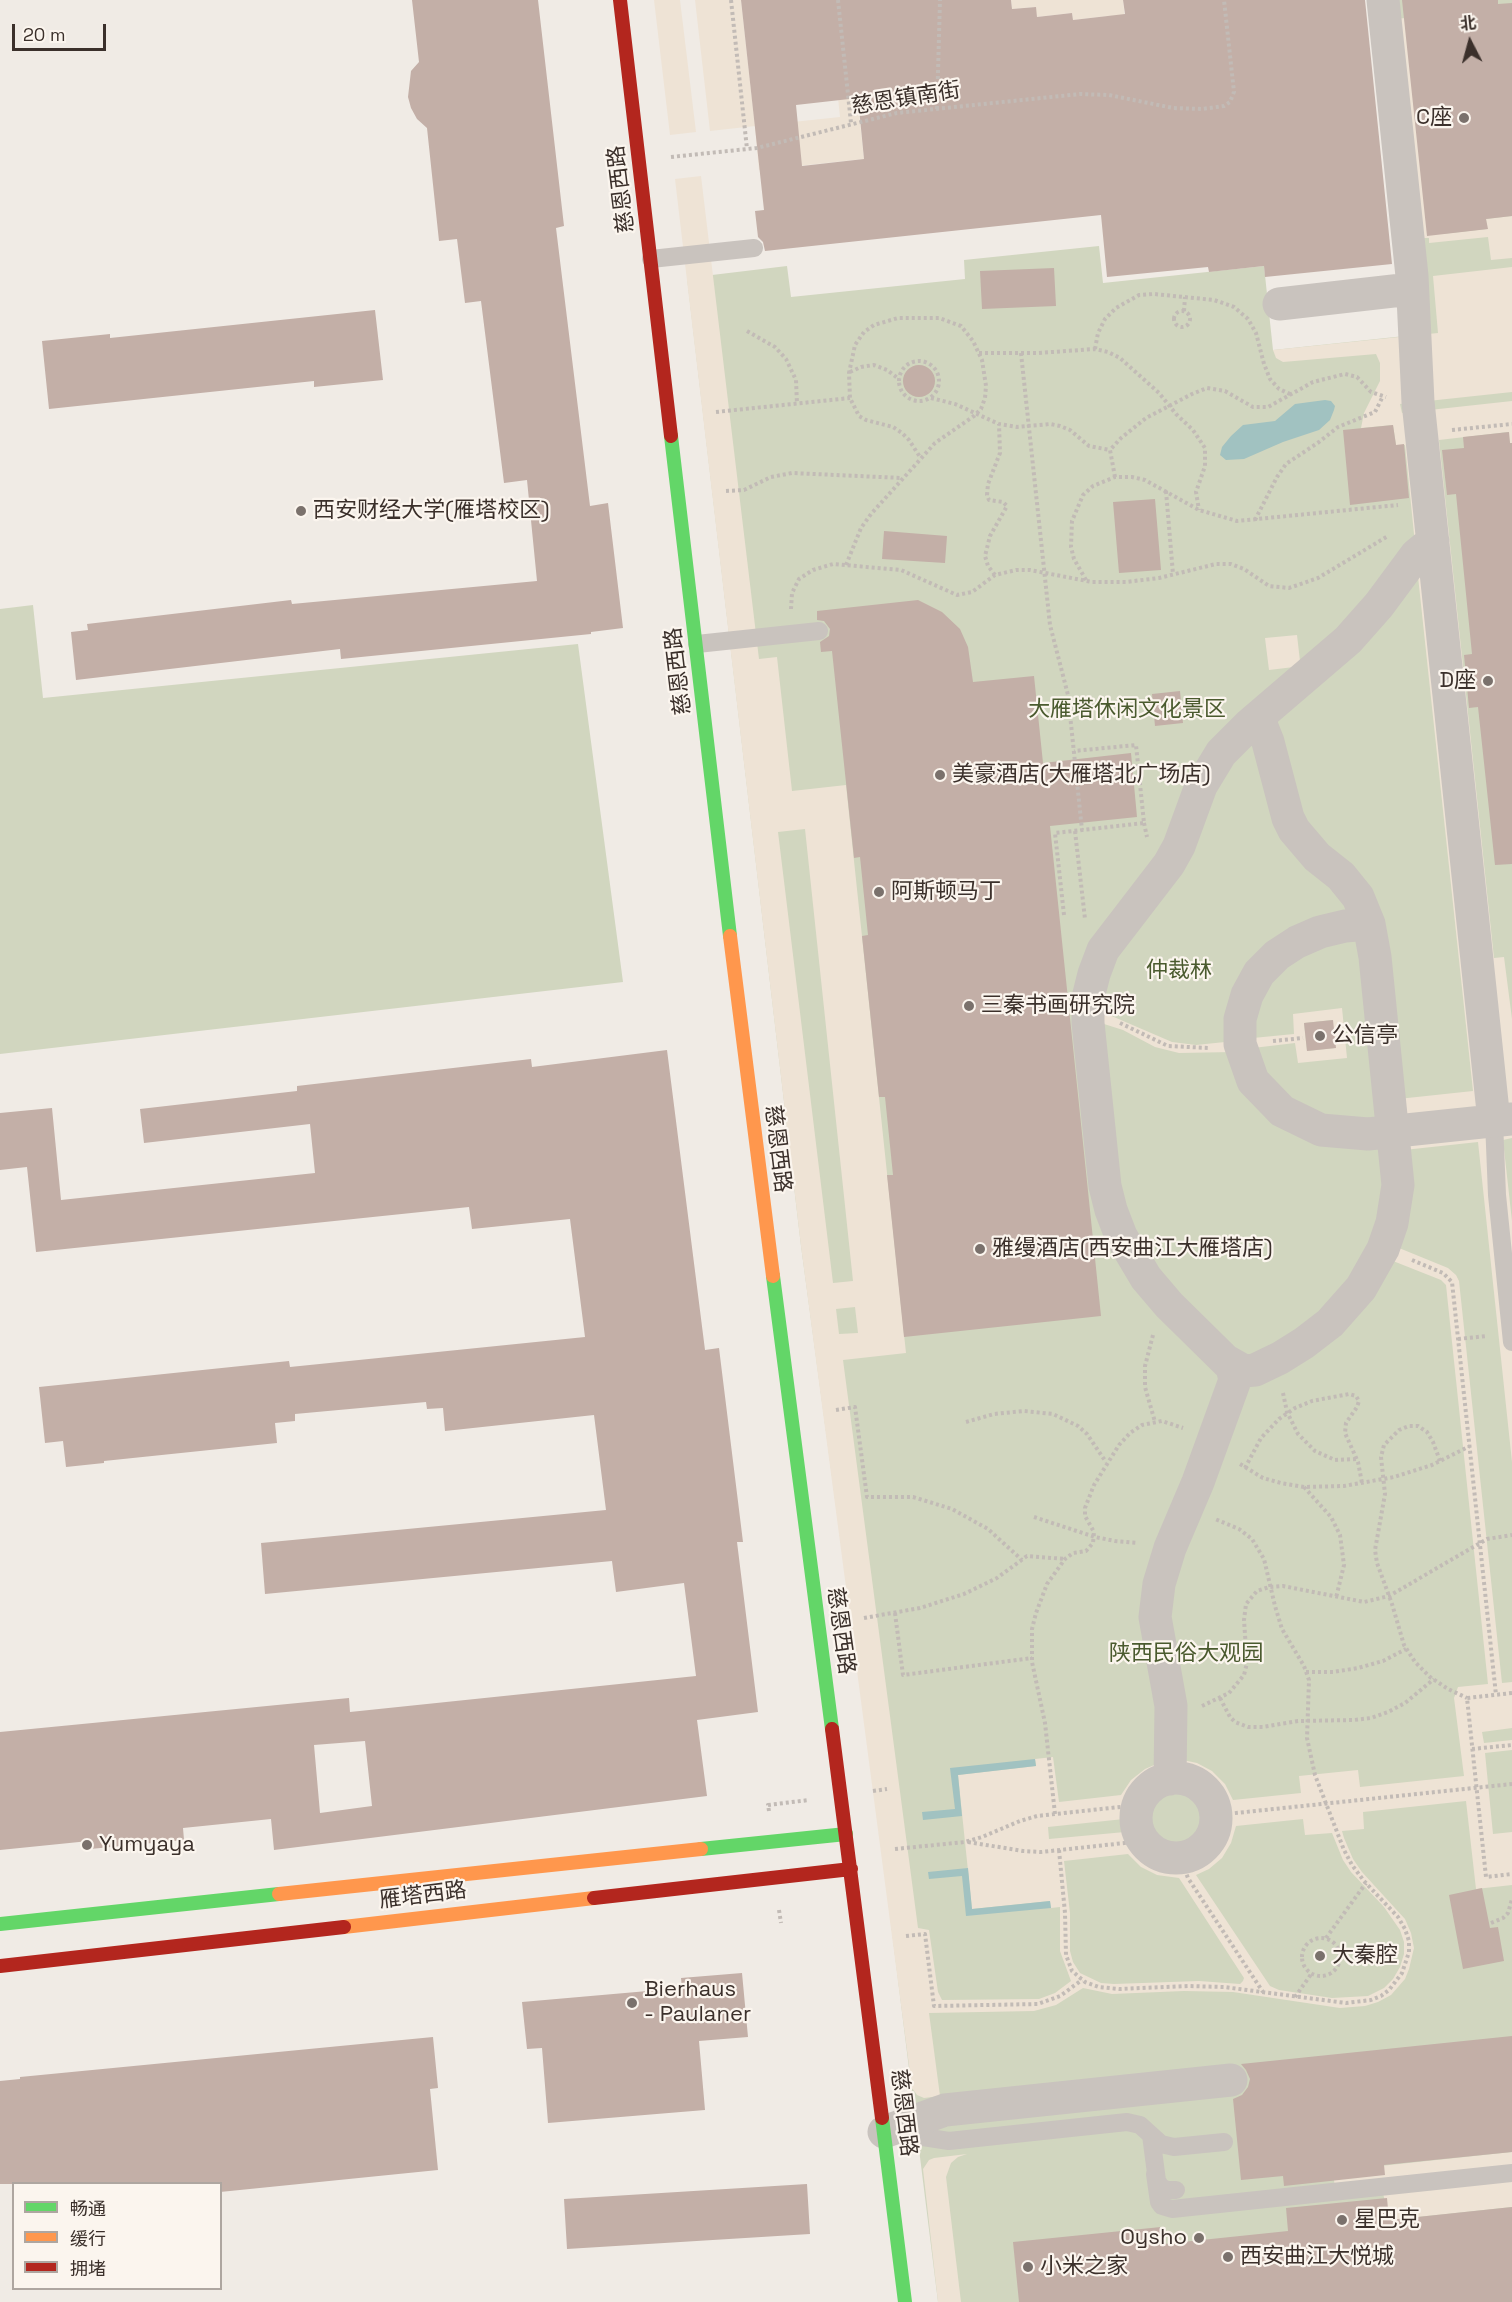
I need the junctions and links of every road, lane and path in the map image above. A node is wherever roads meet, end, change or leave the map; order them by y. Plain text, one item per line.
1 (620, 0) edge
2 (731, 0) edge
3 (838, 0) edge
4 (940, 0) edge
5 (1224, 0) edge
6 (1383, 0) edge
7 (937, 109) junction
8 (851, 123) junction
9 (747, 149) junction
10 (639, 160) junction
11 (754, 248) dead end
12 (651, 259) junction
13 (1412, 276) junction
14 (1185, 297) junction
15 (1279, 304) dead end
16 (1184, 311) junction
17 (747, 331) dead end
18 (1095, 349) junction
19 (979, 353) junction
20 (1021, 353) junction
21 (849, 373) junction
22 (899, 380) junction
23 (1417, 386) junction
24 (1292, 395) junction
25 (1383, 396) junction
26 (850, 398) junction
27 (931, 398) junction
28 (797, 404) junction
29 (1170, 407) junction
30 (716, 412) dead end
31 (975, 414) junction
32 (999, 424) junction
33 (1512, 424) edge
34 (1029, 427) junction
35 (1421, 433) junction
36 (1110, 450) junction
37 (920, 458) junction
38 (1115, 477) junction
39 (902, 478) junction
40 (1166, 490) junction
41 (726, 491) dead end
42 (1199, 510) junction
43 (1255, 520) junction
44 (1431, 523) junction
45 (846, 565) junction
46 (1044, 573) junction
47 (1173, 574) junction
48 (995, 575) junction
49 (1086, 581) junction
50 (819, 631) dead end
51 (793, 634) junction
52 (697, 644) junction
53 (1258, 717) junction
54 (1074, 751) junction
55 (1082, 830) junction
56 (1075, 831) junction
57 (1064, 915) dead end
58 (1369, 924) junction
59 (1106, 947) junction
60 (1088, 1016) junction
61 (1303, 1038) dead end
62 (1240, 1044) junction
63 (1503, 1120) edge
64 (1394, 1131) junction
65 (1383, 1249) junction
66 (1168, 1305) junction
67 (1512, 1342) edge
68 (1250, 1368) junction
69 (836, 1410) dead end
70 (1288, 1413) junction
71 (966, 1422) dead end
72 (1155, 1422) dead end
73 (1356, 1459) junction
74 (1440, 1461) dead end
75 (1106, 1462) dead end
76 (1245, 1468) dead end
77 (1362, 1483) dead end
78 (1304, 1487) dead end
79 (1185, 1514) junction
80 (1034, 1517) dead end
81 (1512, 1535) edge
82 (1480, 1543) junction
83 (1170, 1548) junction
84 (1065, 1559) dead end
85 (1022, 1560) junction
86 (1271, 1587) junction
87 (1389, 1596) junction
88 (1336, 1598) junction
89 (895, 1613) junction
90 (864, 1618) dead end
91 (1407, 1649) junction
92 (1032, 1658) dead end
93 (1306, 1672) junction
94 (1434, 1679) junction
95 (1512, 1693) edge
96 (1496, 1695) junction
97 (1220, 1698) junction
98 (1467, 1698) junction
99 (1172, 1711) junction
100 (1307, 1721) junction
101 (1512, 1745) edge
102 (1472, 1749) junction
103 (1170, 1779) junction
104 (1512, 1784) edge
105 (1476, 1787) junction
106 (1326, 1803) junction
107 (1138, 1805) junction
108 (1217, 1815) junction
109 (846, 1834) junction
110 (1143, 1841) junction
111 (965, 1842) junction
112 (895, 1849) dead end
113 (1059, 1850) junction
114 (1180, 1858) junction
115 (851, 1869) junction
116 (1512, 1876) edge
117 (1366, 1883) junction
118 (1512, 1899) edge
119 (1491, 1923) dead end
120 (0, 1924) edge
121 (906, 1936) dead end
122 (1326, 1938) junction
123 (0, 1966) edge
124 (1312, 1973) junction
125 (1082, 1980) junction
126 (1263, 1992) junction
127 (1295, 1997) junction
128 (1231, 2080) dead end
129 (884, 2132) joint
130 (1151, 2135) junction
131 (1224, 2142) dead end
132 (1155, 2174) junction
133 (1512, 2174) edge
134 (1176, 2190) dead end
135 (905, 2302) edge

1 - 10 main road, 慈恩西路
2 - 9 path
3 - 8 path
4 - 7 path
5 - 7 path, 慈恩镇南街
6 - 13 street
7 - 8 path, 慈恩镇南街
8 - 9 path, 慈恩镇南街
9 - 10 path, 慈恩镇南街
10 - 12 main road, 慈恩西路
11 - 12 lane
12 - 52 main road, 慈恩西路
13 - 15 street
13 - 23 street
14 - 16 path
14 - 18 path
14 - 24 path
16 - 16 path
17 - 28 path
18 - 20 path
18 - 29 path
19 - 20 path
19 - 21 path
19 - 31 path
20 - 34 path
21 - 22 path
21 - 26 path
22 - 27 path
22 - 27 path
23 - 25 path
23 - 35 street
24 - 25 path
24 - 29 path
25 - 43 path
26 - 28 path
26 - 37 path
27 - 31 path
28 - 30 path
29 - 36 path
29 - 42 path
31 - 32 path
31 - 37 path
32 - 34 path
32 - 48 path
33 - 35 path
34 - 36 path
34 - 46 path
35 - 44 street
36 - 38 path
37 - 39 path
38 - 40 path
38 - 49 path
39 - 41 path
39 - 45 path
40 - 42 path
40 - 47 path
42 - 43 path
43 - 44 path
44 - 47 path
44 - 53 street
44 - 63 street
45 - 48 path
45 - 51 path
46 - 48 path
46 - 49 path
46 - 54 path
47 - 49 path
50 - 51 lane
51 - 52 lane
52 - 109 main road, 慈恩西路
53 - 58 street
53 - 59 street
54 - 55 path
54 - 55 path
55 - 56 path
56 - 57 path
56 - 59 path
58 - 62 street
58 - 64 street
59 - 60 street
60 - 62 path
60 - 66 street
61 - 62 path
62 - 64 street
63 - 64 street
63 - 67 lane
64 - 65 street
65 - 68 street
65 - 82 path
66 - 68 street
66 - 72 path
68 - 70 path
68 - 79 street
69 - 85 path
70 - 73 path
70 - 73 path
70 - 76 path
71 - 75 path
73 - 77 path
74 - 87 path
78 - 88 path
79 - 83 street
79 - 86 path
80 - 83 path
81 - 82 path
82 - 87 path
82 - 96 path
83 - 99 street
84 - 85 path
85 - 89 path
86 - 88 path
86 - 93 path
86 - 97 path
87 - 88 path
87 - 91 path
89 - 90 path
89 - 92 path
91 - 93 path
91 - 94 path
93 - 100 path
94 - 98 path
94 - 100 path
95 - 96 path
96 - 98 path
97 - 99 path
97 - 100 path
98 - 102 path
99 - 103 street
100 - 106 path
101 - 102 path
102 - 105 path
103 - 107 street
103 - 108 street
104 - 105 path
105 - 106 path
105 - 116 path
106 - 108 path
106 - 117 path
107 - 110 street
107 - 111 path
108 - 114 street
109 - 115 main road, 慈恩西路
109 - 120 main road, 雁塔西路
110 - 113 path
110 - 114 street
111 - 112 path
111 - 113 path
113 - 125 path
114 - 126 path
115 - 123 main road, 雁塔西路
115 - 135 main road, 慈恩西路
117 - 122 path
117 - 127 path
118 - 119 path
121 - 125 path
122 - 124 path
122 - 124 path
124 - 127 path
125 - 126 path
126 - 127 path
128 - 129 street
129 - 130 lane
130 - 131 lane
130 - 132 lane
132 - 133 lane
132 - 134 lane

